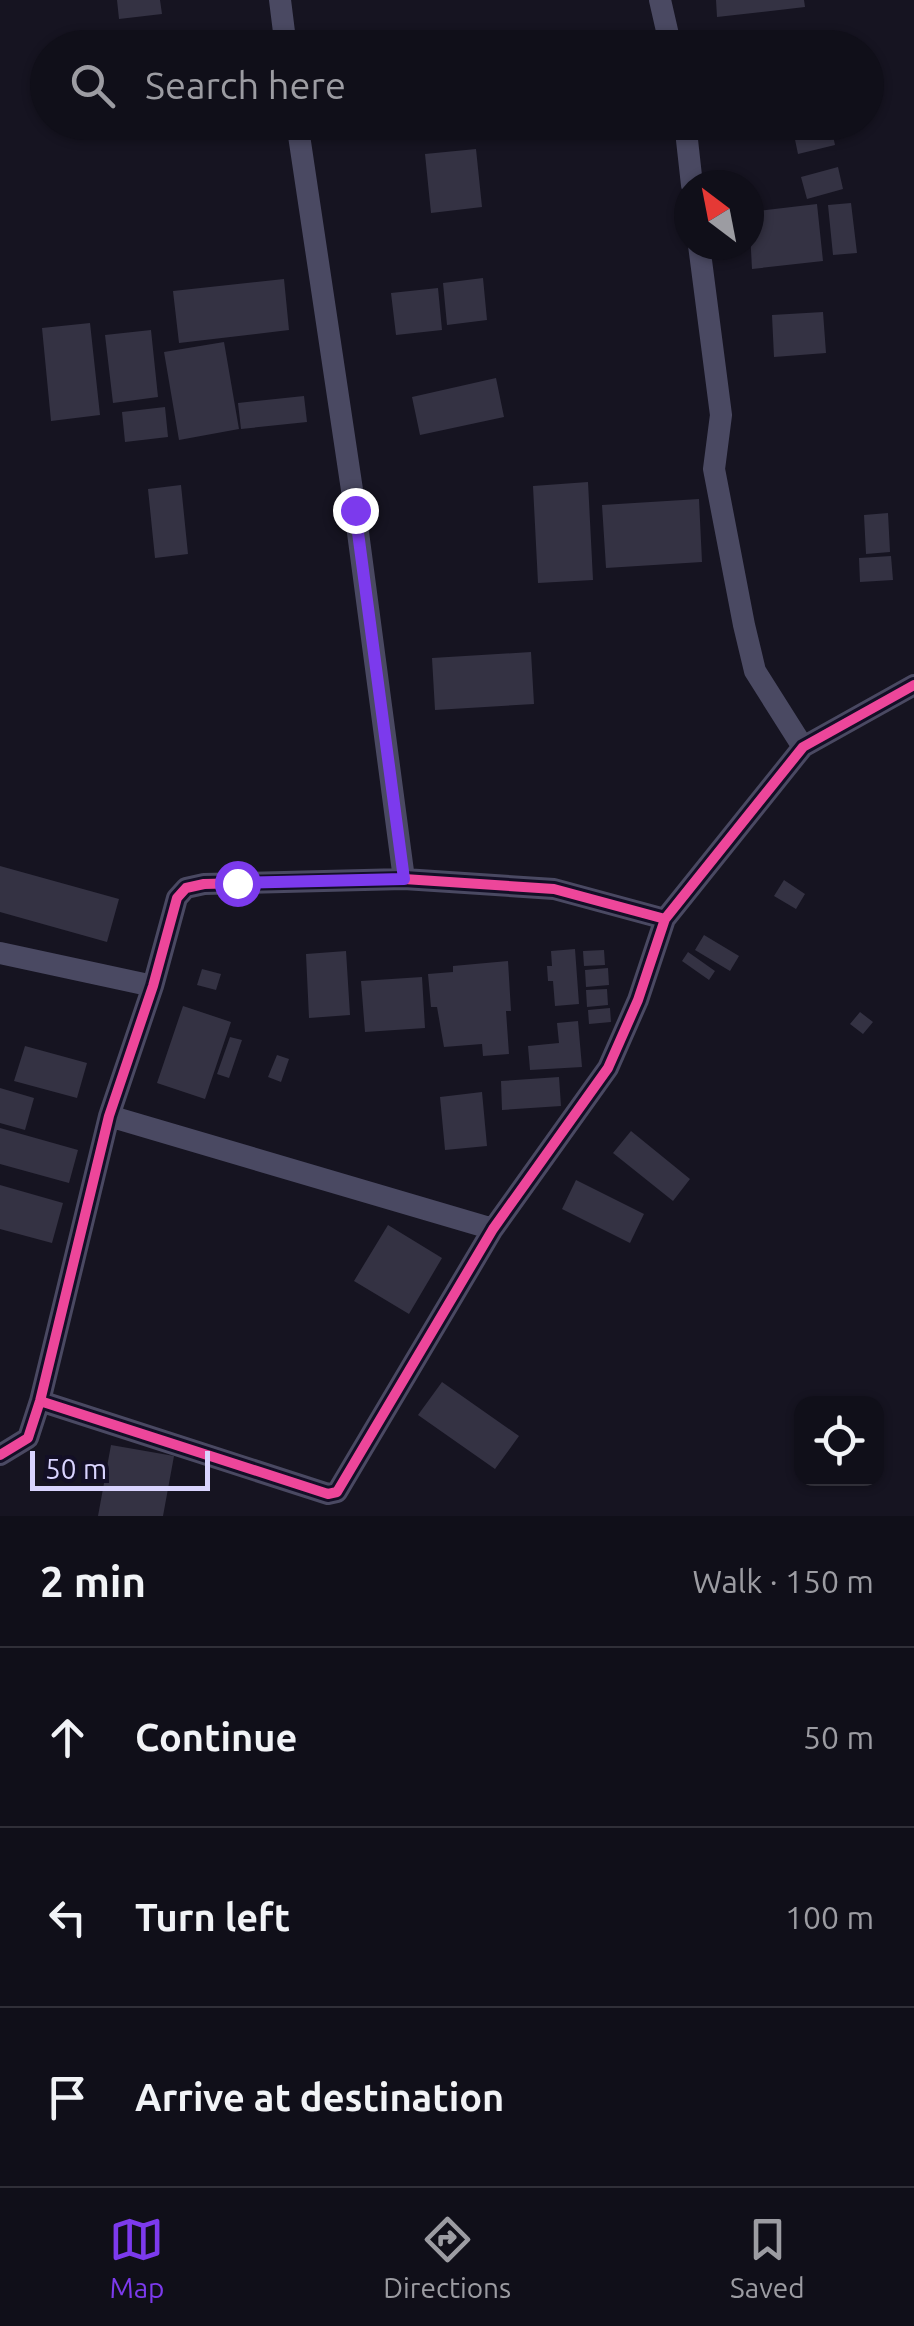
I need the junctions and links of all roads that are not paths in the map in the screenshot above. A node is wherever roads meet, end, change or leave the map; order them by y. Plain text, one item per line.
1 (280, 0) edge
2 (660, 0) edge
3 (284, 30) edge
4 (667, 30) edge
5 (300, 140) edge
6 (687, 140) edge
7 (690, 170) edge
8 (700, 260) edge
9 (914, 684) edge
10 (802, 746) junction
11 (404, 879) junction
12 (664, 919) junction
13 (0, 953) edge
14 (153, 986) junction
15 (109, 1116) junction
16 (493, 1229) junction
17 (40, 1400) junction
18 (0, 1455) edge

1 - 3 street
2 - 4 street
5 - 11 street
6 - 7 street
8 - 10 street
9 - 10 street
10 - 12 street
11 - 12 street
11 - 14 street
12 - 16 street
13 - 14 street
14 - 15 street
15 - 16 street
15 - 17 street
16 - 17 street
17 - 18 street

